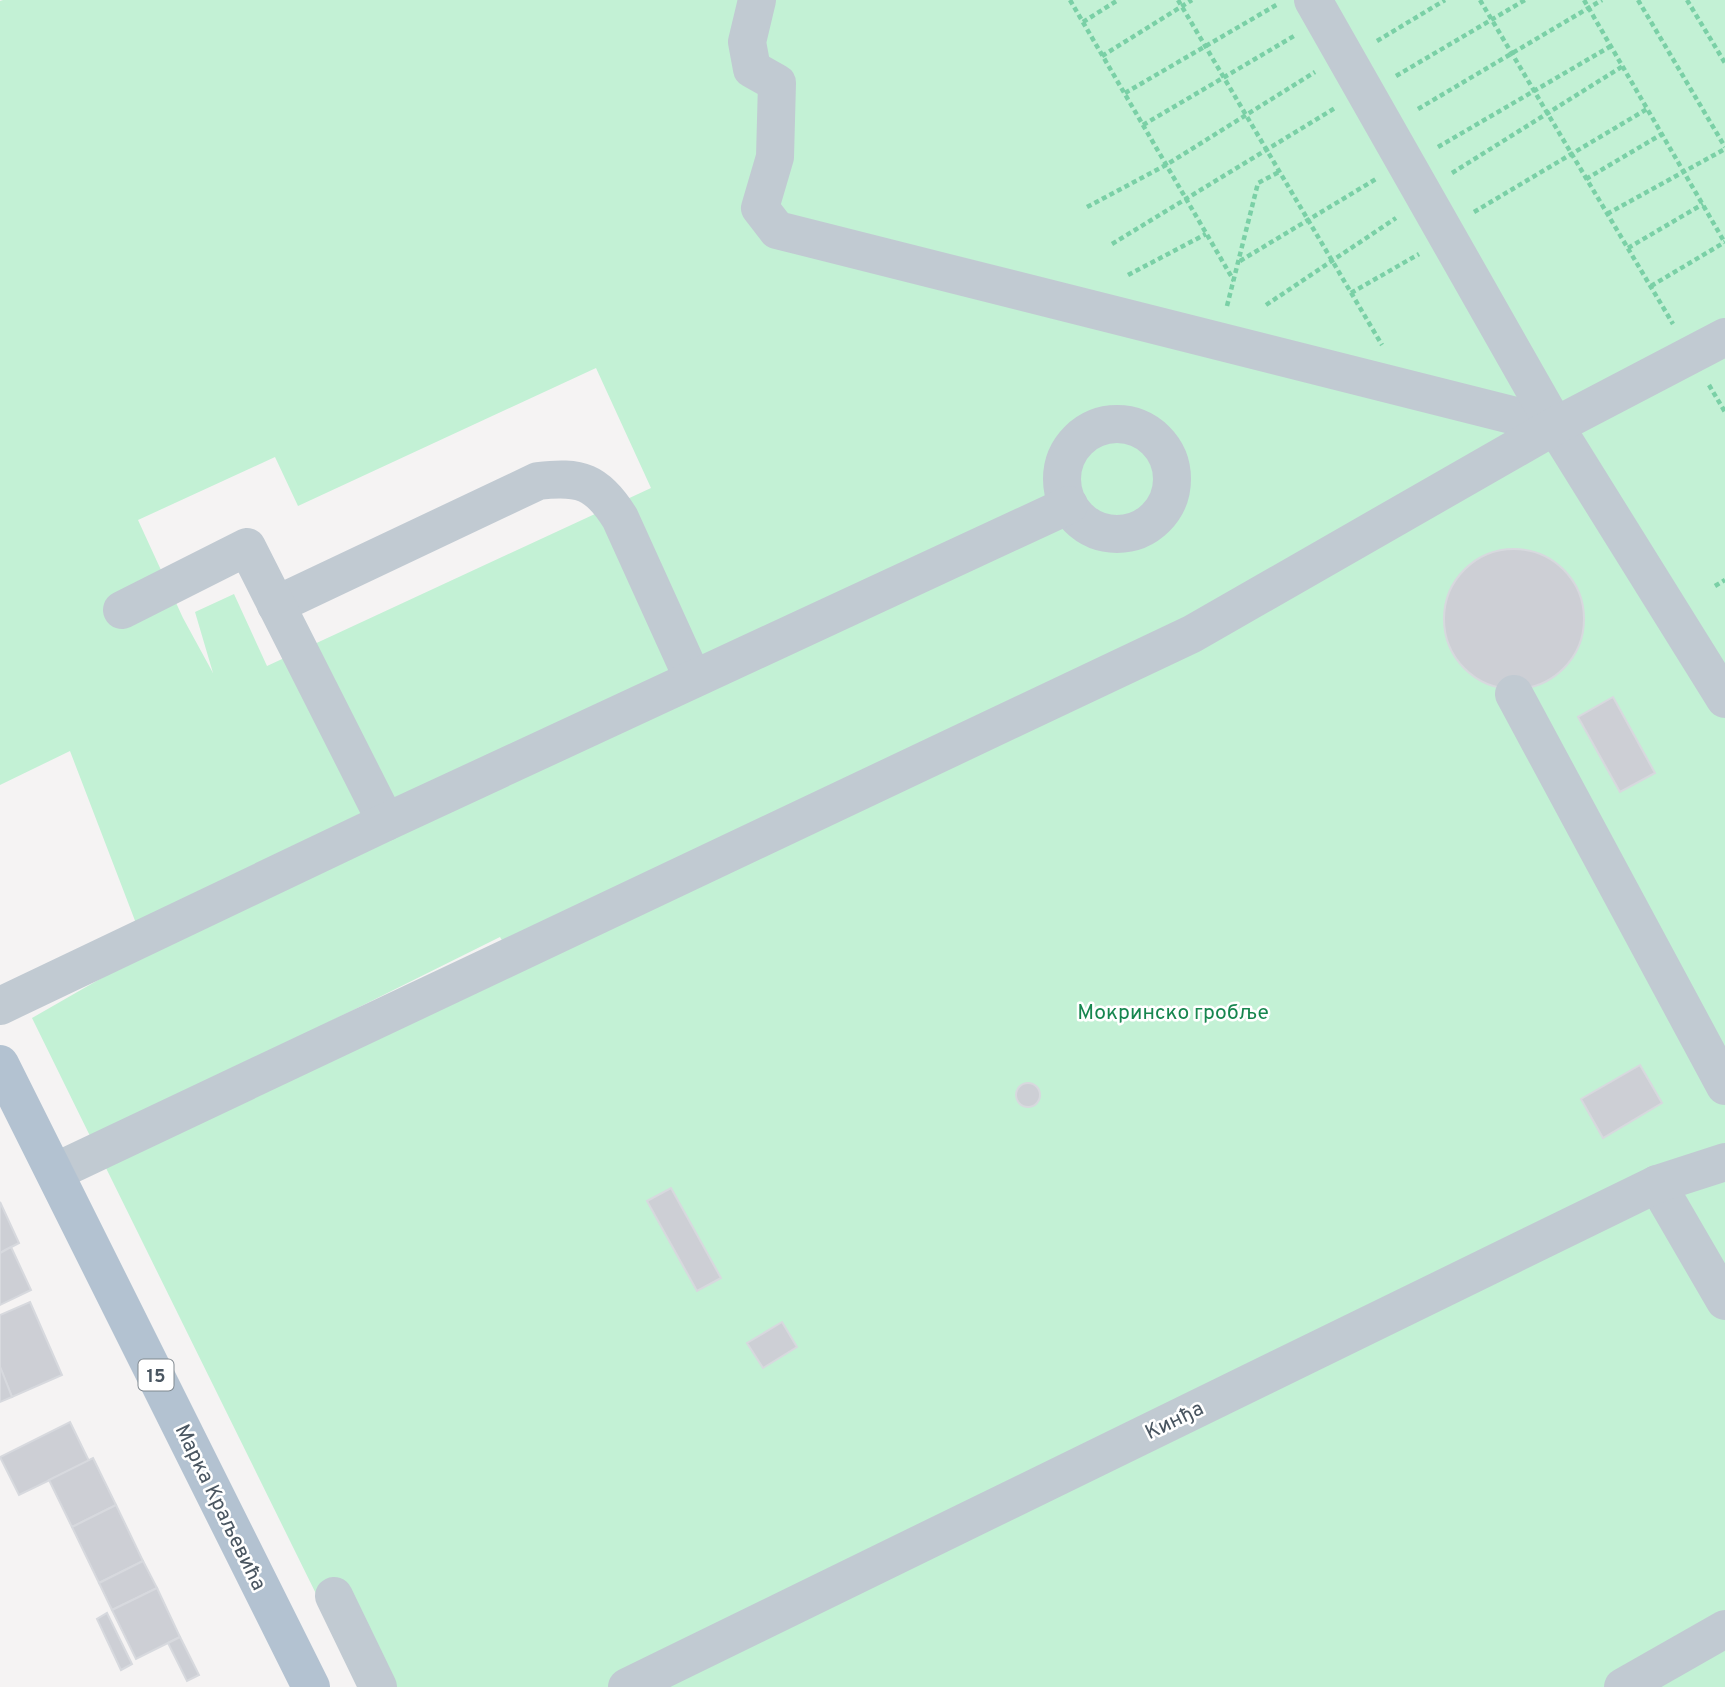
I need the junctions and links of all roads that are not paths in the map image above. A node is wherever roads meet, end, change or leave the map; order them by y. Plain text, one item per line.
1 (757, 0) edge
2 (1306, 8) edge
3 (1725, 337) edge
4 (1555, 426) junction
5 (1069, 505) dead end
6 (276, 605) junction
7 (122, 610) dead end
8 (694, 680) junction
9 (1514, 694) dead end
10 (1725, 699) edge
11 (386, 822) junction
12 (0, 1006) edge
13 (0, 1064) edge
14 (1725, 1086) edge
15 (1725, 1162) edge
16 (55, 1172) junction
17 (1657, 1184) junction
18 (1725, 1301) edge
19 (334, 1596) dead end
20 (1725, 1629) edge
21 (311, 1687) edge
22 (378, 1687) edge
23 (627, 1687) edge
24 (1623, 1687) edge

1 - 4 lane
2 - 4 lane
3 - 4 lane
4 - 10 lane
4 - 16 lane
5 - 8 lane
6 - 7 lane
6 - 8 lane
6 - 11 lane
8 - 11 lane
9 - 14 lane
11 - 12 lane
13 - 16 main road, Марка Краљевића / 15
15 - 17 lane, Кинђа
16 - 21 main road, Марка Краљевића / 15
17 - 18 lane
17 - 23 lane, Кинђа
19 - 22 lane
20 - 24 lane

